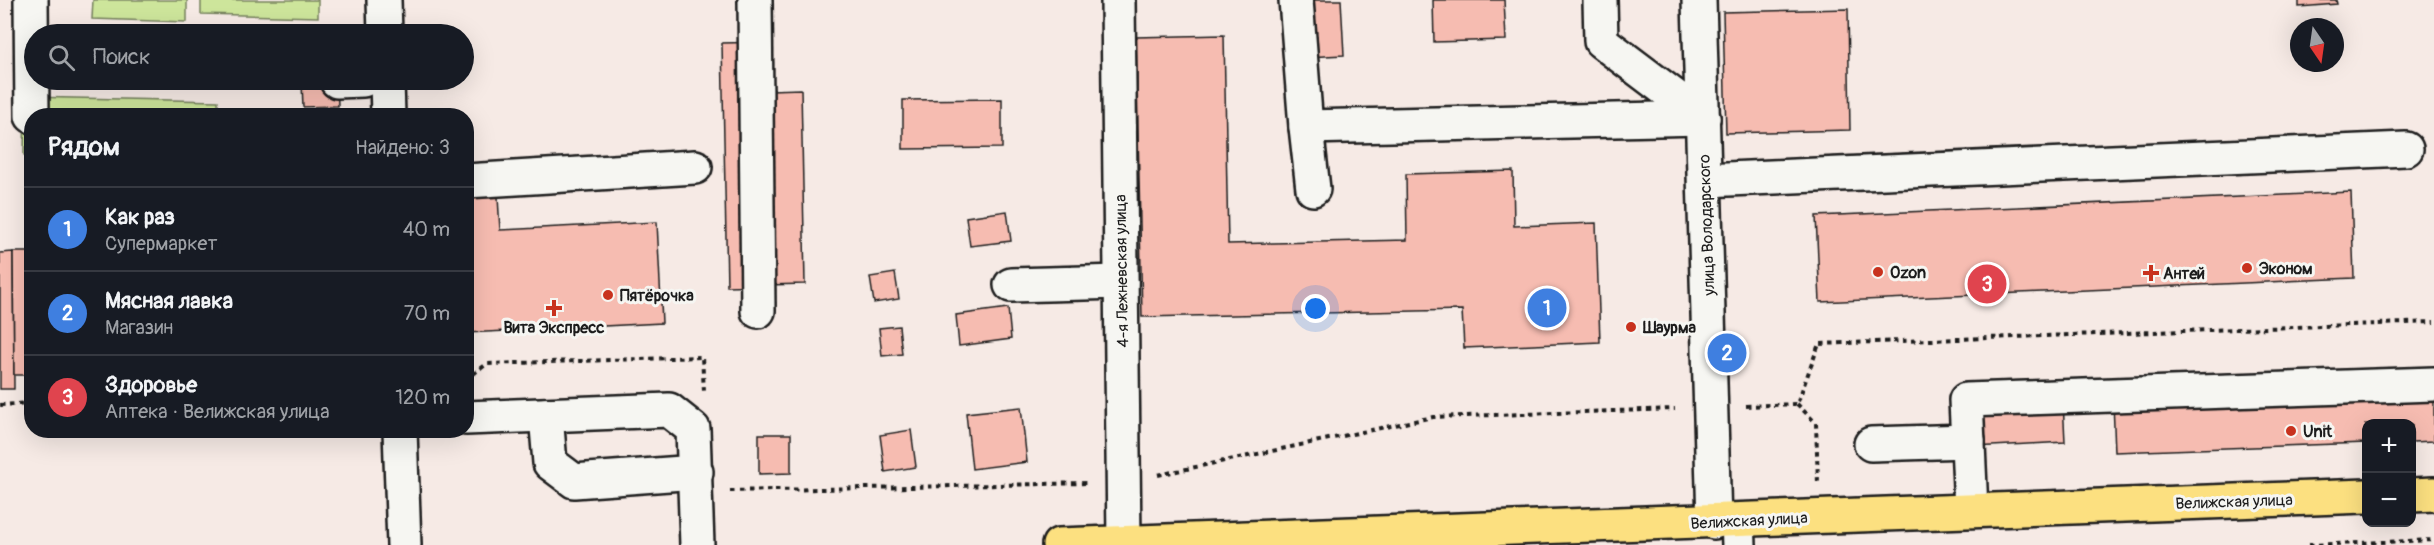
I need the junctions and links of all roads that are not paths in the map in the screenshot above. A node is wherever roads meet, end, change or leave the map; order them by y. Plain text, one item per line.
1 (32, 0) edge
2 (384, 0) edge
3 (755, 0) edge
4 (1118, 0) edge
5 (1296, 0) edge
6 (1599, 0) edge
7 (1699, 0) edge
8 (32, 24) edge
9 (385, 24) edge
10 (32, 90) edge
11 (387, 90) edge
12 (32, 108) edge
13 (388, 108) edge
14 (1703, 118) junction
15 (1306, 127) junction
16 (2406, 148) dead end
17 (694, 167) dead end
18 (1705, 180) junction
19 (474, 181) edge
20 (1313, 189) dead end
21 (1121, 282) junction
22 (1011, 285) dead end
23 (758, 311) dead end
24 (2434, 384) edge
25 (546, 415) junction
26 (474, 418) edge
27 (400, 438) edge
28 (1968, 441) junction
29 (1871, 444) dead end
30 (708, 482) junction
31 (2434, 494) edge
32 (2416, 495) edge
33 (2362, 496) edge
34 (1971, 510) junction
35 (1730, 529) edge
36 (1124, 543) junction
37 (404, 545) edge
38 (698, 545) edge
39 (1059, 545) edge

1 - 8 street
2 - 9 street
3 - 23 street
4 - 21 street, 4-я Лежневская улица
5 - 15 street
6 - 14 street
7 - 14 street, улица Володарского
10 - 12 street
11 - 13 street
14 - 15 street
14 - 18 street, улица Володарского
15 - 20 street
16 - 18 street
17 - 19 street
18 - 35 street, улица Володарского
21 - 22 street
21 - 36 street, 4-я Лежневская улица
24 - 28 street
25 - 26 street
25 - 30 street
25 - 30 street
27 - 37 street
28 - 29 street
28 - 34 street
30 - 38 street
31 - 32 main road
33 - 34 main road, Велижская улица
34 - 35 main road, Велижская улица
35 - 36 main road, Велижская улица
36 - 39 main road, Велижская улица

